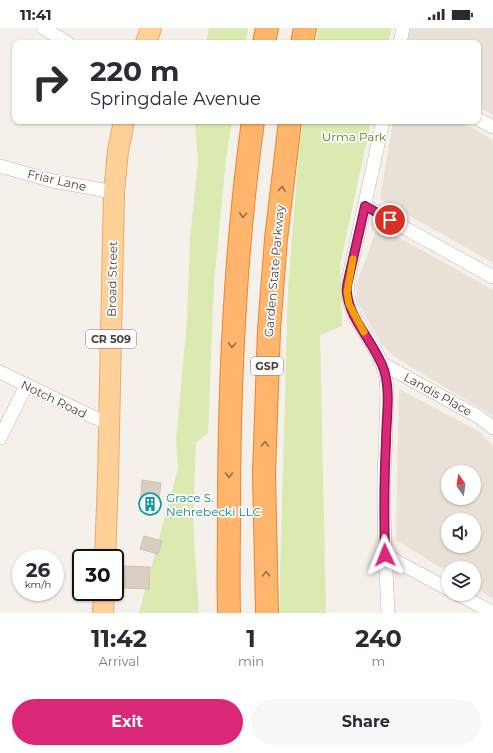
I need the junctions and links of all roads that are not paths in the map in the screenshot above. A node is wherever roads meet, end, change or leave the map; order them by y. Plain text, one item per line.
1 (43, 28) edge
2 (151, 28) edge
3 (267, 28) edge
4 (305, 28) edge
5 (403, 28) edge
6 (63, 40) edge
7 (147, 40) edge
8 (265, 40) edge
9 (303, 40) edge
10 (401, 40) edge
11 (481, 120) edge
12 (123, 124) edge
13 (253, 124) edge
14 (290, 124) edge
15 (382, 124) edge
16 (493, 127) edge
17 (0, 166) edge
18 (114, 192) junction
19 (365, 206) junction
20 (493, 277) edge
21 (381, 363) junction
22 (0, 372) edge
23 (26, 386) junction
24 (109, 423) junction
25 (493, 428) edge
26 (0, 438) edge
27 (105, 549) edge
28 (385, 555) junction
29 (441, 585) edge
30 (104, 601) edge
31 (471, 601) edge
32 (103, 613) edge
33 (229, 613) edge
34 (267, 613) edge
35 (388, 613) edge
36 (493, 613) edge

1 - 6 street
2 - 7 main road
3 - 8 highway
4 - 9 highway
5 - 10 street
11 - 16 street
12 - 18 main road, Broad Street / CR 509
13 -> 33 highway
34 -> 14 highway, Garden State Parkway / GSP
15 - 19 street
17 - 18 street, Friar Lane
18 - 24 main road, Broad Street / CR 509
19 - 20 street
19 - 21 street
21 - 25 street, Landis Place
21 - 28 street
22 - 23 street, Notch Road
23 - 24 street, Notch Road
23 - 26 street
24 - 27 main road, Broad Street / CR 509
28 - 29 street
28 - 35 street
30 - 32 main road
31 - 36 street

